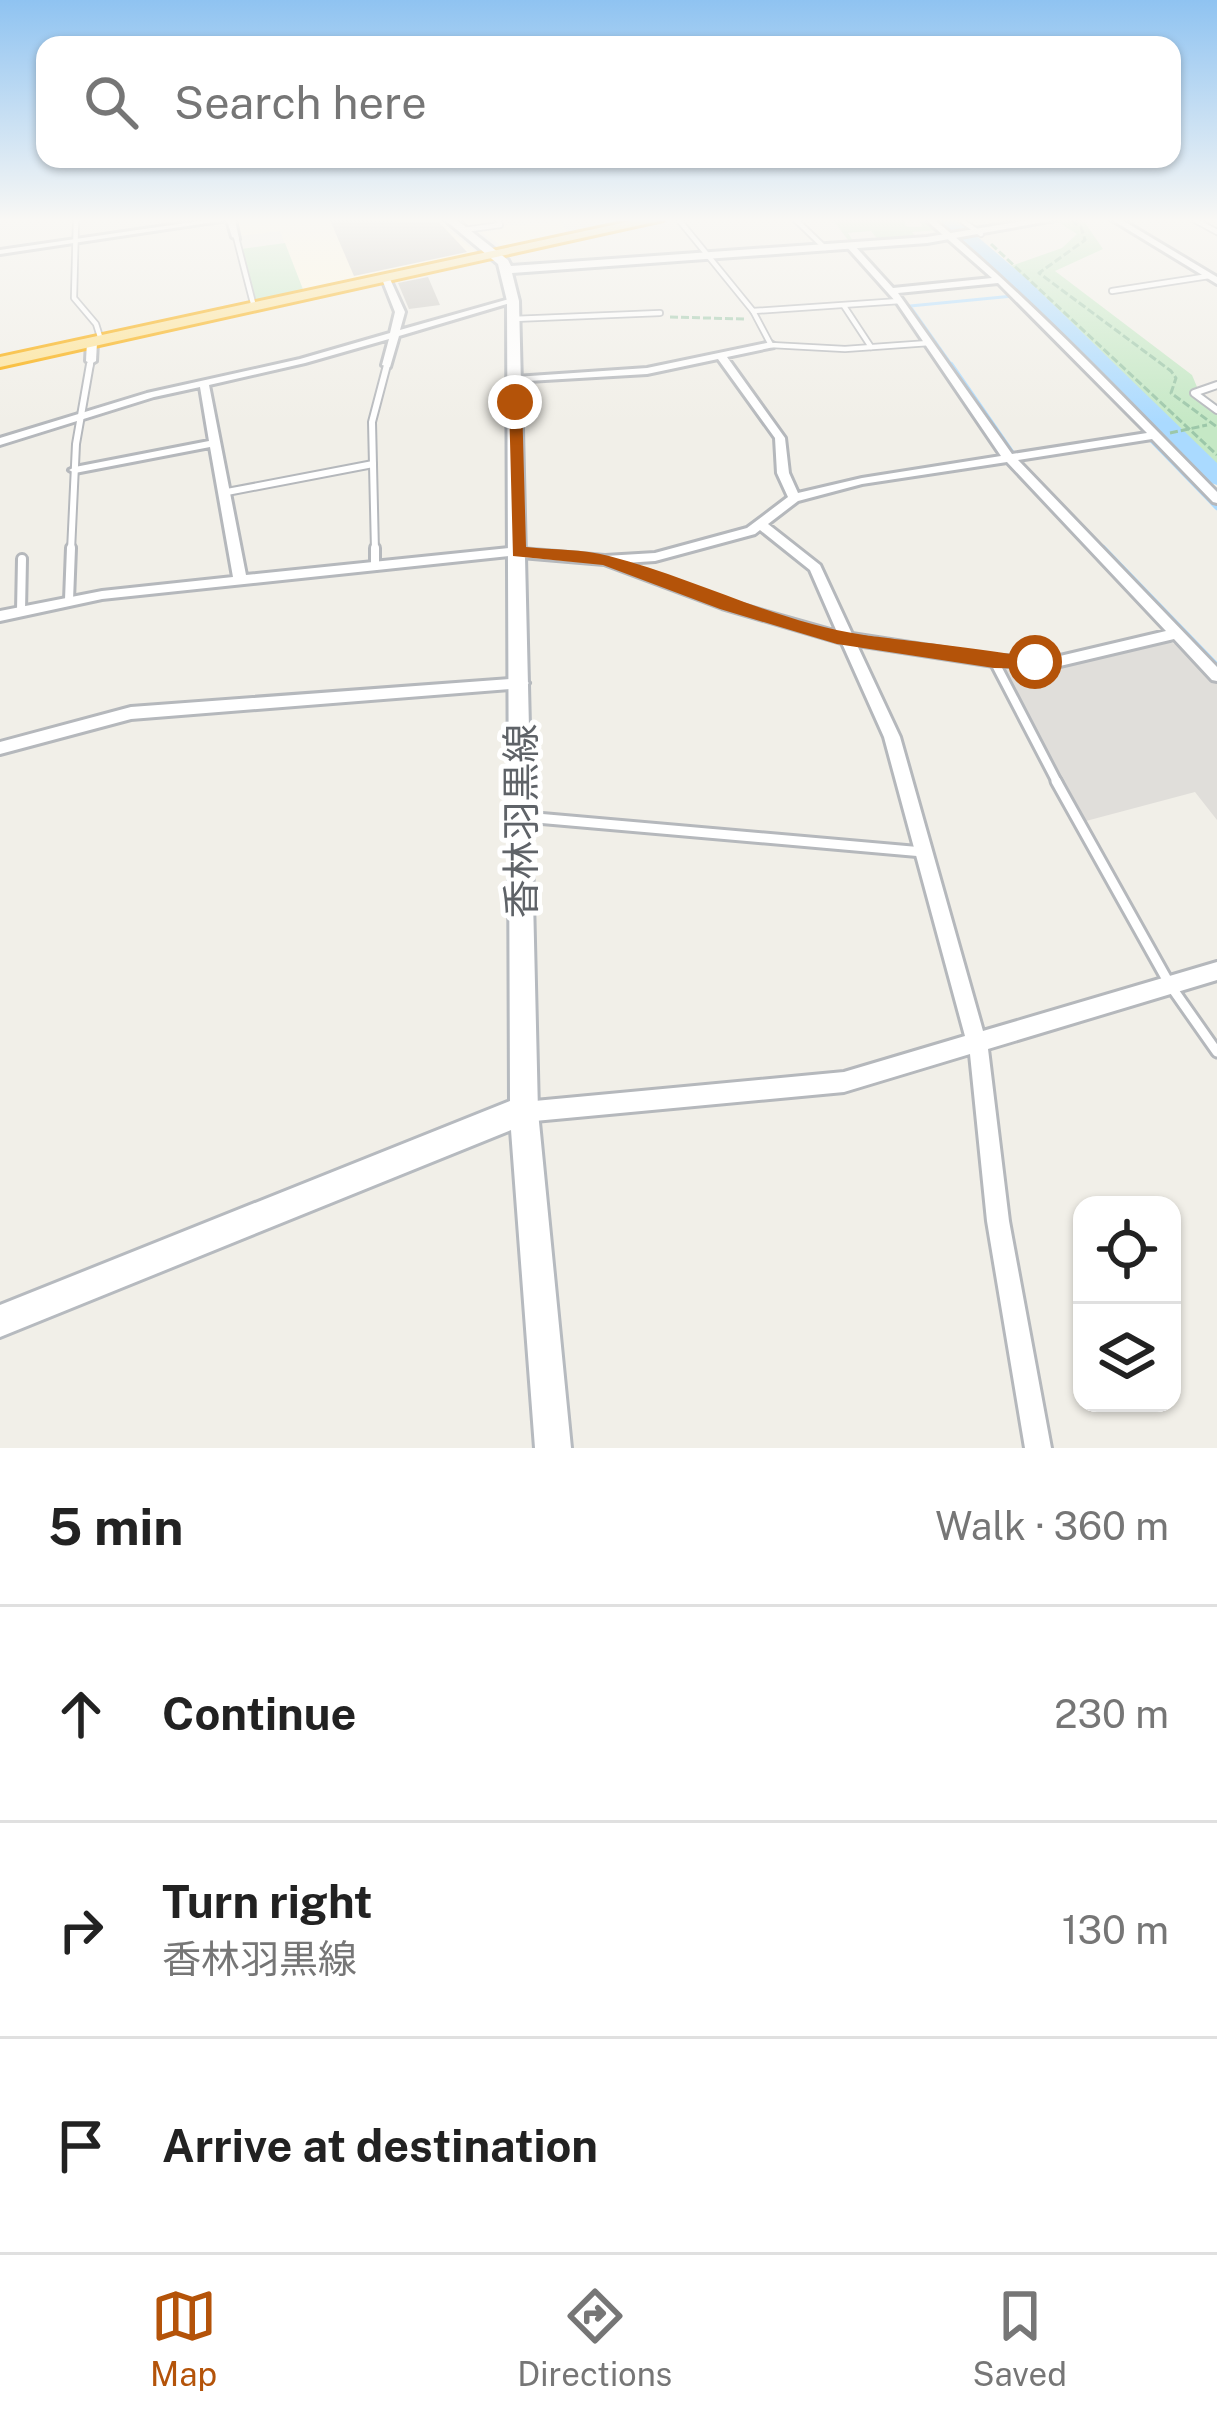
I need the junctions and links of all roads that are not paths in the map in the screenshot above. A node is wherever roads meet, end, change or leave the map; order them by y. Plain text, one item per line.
1 (74, 288) edge
2 (249, 288) edge
3 (346, 288) edge
4 (390, 288) edge
5 (508, 288) edge
6 (735, 288) edge
7 (888, 288) edge
8 (951, 288) edge
9 (1008, 288) edge
10 (1139, 288) edge
11 (1112, 291) dead end
12 (896, 296) junction
13 (843, 304) junction
14 (254, 307) junction
15 (513, 310) junction
16 (753, 310) junction
17 (660, 313) road end
18 (396, 334) junction
19 (96, 341) junction
20 (929, 343) junction
21 (771, 345) junction
22 (871, 347) junction
23 (720, 355) junction
24 (0, 362) edge
25 (91, 362) joint
26 (387, 365) joint
27 (515, 380) junction
28 (204, 383) junction
29 (1217, 385) edge
30 (1217, 415) edge
31 (82, 417) junction
32 (1154, 435) junction
33 (0, 442) edge
34 (216, 443) junction
35 (1012, 460) junction
36 (374, 464) junction
37 (75, 470) junction
38 (226, 492) junction
39 (794, 498) junction
40 (1217, 499) edge
41 (760, 525) junction
42 (518, 552) junction
43 (22, 559) dead end
44 (605, 560) junction
45 (376, 566) junction
46 (240, 580) junction
47 (69, 600) junction
48 (21, 611) junction
49 (0, 616) edge
50 (1176, 634) junction
51 (849, 640) junction
52 (994, 661) junction
53 (1217, 676) edge
54 (522, 683) junction
55 (0, 748) edge
56 (519, 817) junction
57 (924, 852) junction
58 (1217, 971) edge
59 (1170, 986) junction
60 (978, 1042) junction
61 (1217, 1052) edge
62 (524, 1112) junction
63 (0, 1321) edge
64 (553, 1448) edge
65 (1038, 1448) edge

1 - 19 lane
2 - 14 lane
3 - 14 highway
4 - 18 street
5 - 15 main road, 香林羽黒線
6 - 16 lane
7 - 12 street
8 - 12 street
9 - 32 street
10 - 11 lane
12 - 13 lane
12 - 20 street
13 - 16 lane
13 - 22 lane
14 - 19 highway
15 - 17 lane
15 - 18 street
15 - 27 main road, 香林羽黒線
16 - 21 lane
18 - 26 street
18 - 28 street
19 - 24 highway
19 - 25 street
20 - 22 lane
20 - 35 street
21 - 22 lane
21 - 23 street
23 - 27 street
23 - 39 street
25 - 31 lane
26 - 36 lane
27 - 42 main road, 香林羽黒線
28 - 31 street
28 - 34 street
29 - 30 lane
31 - 33 street
31 - 37 lane
32 - 35 street
32 - 40 street
34 - 37 street
34 - 38 street
35 - 39 street
35 - 50 street
36 - 38 lane
36 - 45 lane
37 - 47 lane
38 - 46 street
39 - 41 street
41 - 44 street
41 - 51 street
42 - 44 street
42 - 45 street
42 - 54 main road, 香林羽黒線
43 - 48 lane
44 - 51 street
45 - 46 street
46 - 47 street
47 - 48 street
48 - 49 street
50 - 52 street
50 - 53 street
51 - 52 street
51 - 57 street
52 - 59 lane
54 - 55 street
54 - 56 main road, 香林羽黒線
56 - 57 lane
56 - 62 main road, 香林羽黒線
57 - 60 street
58 - 59 street
59 - 60 street
59 - 61 lane
60 - 62 street
60 - 65 street
62 - 63 main road
62 - 64 main road, 香林羽黒線

